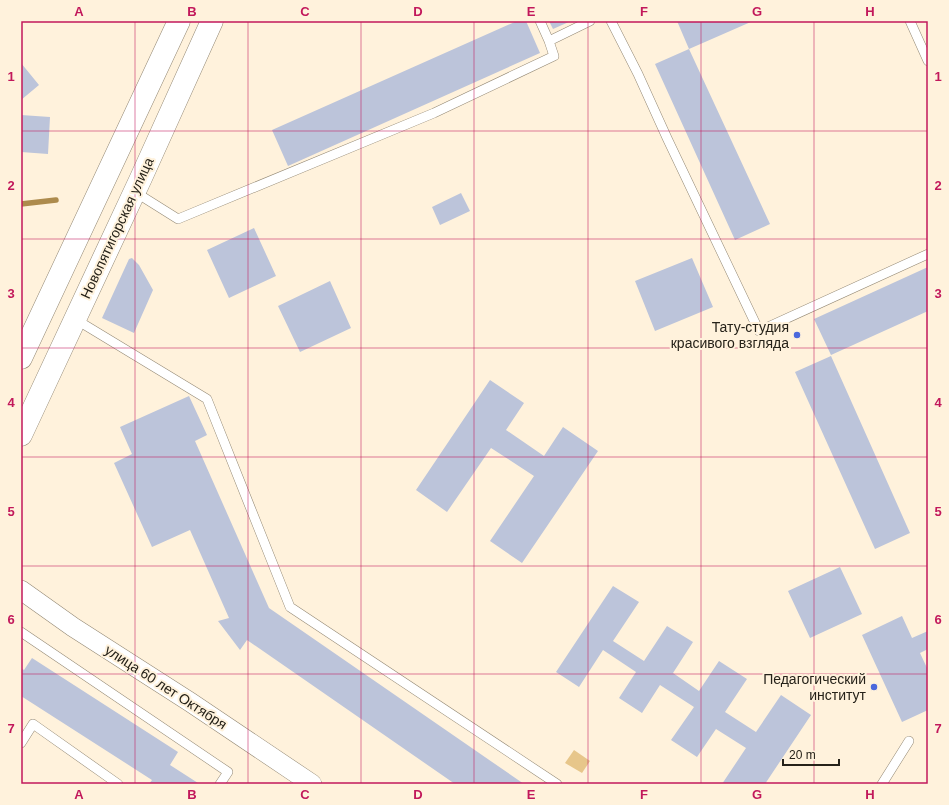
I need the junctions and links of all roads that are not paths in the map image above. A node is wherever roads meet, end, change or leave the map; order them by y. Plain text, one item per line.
1 (179, 21) edge
2 (212, 21) edge
3 (540, 21) edge
4 (590, 21) edge
5 (611, 21) edge
6 (910, 21) edge
7 (549, 41) junction
8 (928, 62) edge
9 (135, 192) junction
10 (928, 254) edge
11 (75, 319) junction
12 (21, 358) edge
13 (21, 435) edge
14 (21, 590) edge
15 (21, 632) edge
16 (909, 741) dead end
17 (21, 743) edge
18 (118, 784) edge
19 (220, 784) edge
20 (312, 784) edge
21 (557, 784) edge
22 (882, 784) edge

1 - 12 street
2 - 9 street, Новопятигорская улица
3 - 7 lane
4 - 7 lane
5 - 10 lane
6 - 8 lane
7 - 9 lane
9 - 11 street, Новопятигорская улица
11 - 13 street, Новопятигорская улица
11 - 21 lane
14 - 20 street, улица 60 лет Октября
15 - 19 lane
16 - 22 lane
17 - 18 lane

